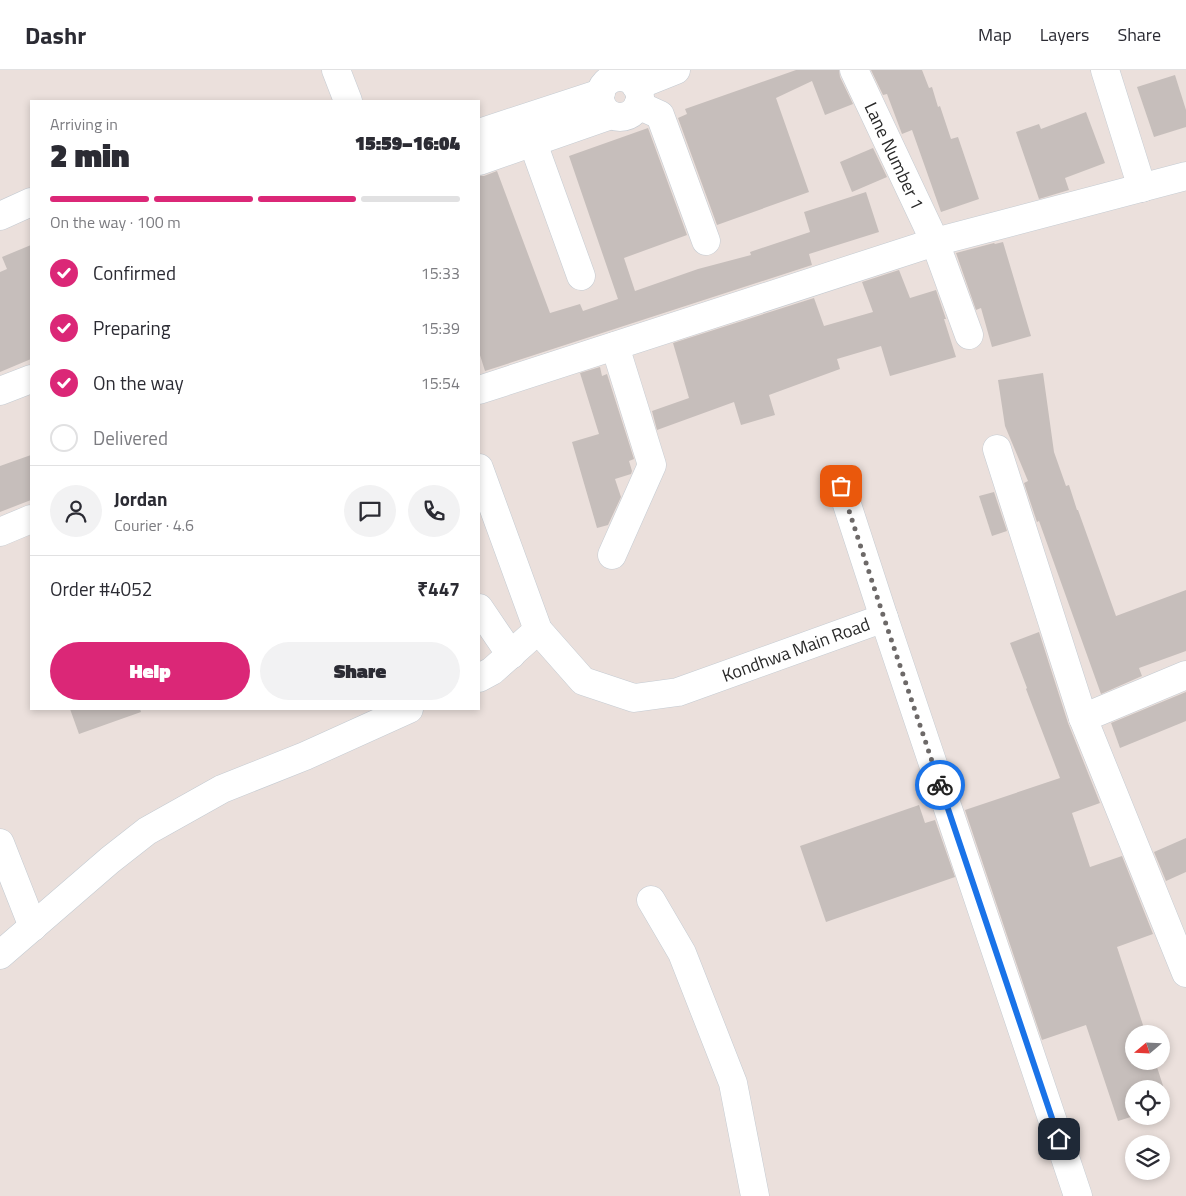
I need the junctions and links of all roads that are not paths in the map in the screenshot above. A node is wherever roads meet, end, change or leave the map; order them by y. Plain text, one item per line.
1 (336, 70) edge
2 (676, 70) edge
3 (854, 70) edge
4 (1106, 70) edge
5 (615, 88) edge
6 (348, 100) edge
7 (480, 133) edge
8 (532, 142) junction
9 (480, 161) edge
10 (1186, 176) edge
11 (1142, 188) junction
12 (30, 202) edge
13 (0, 216) edge
14 (706, 241) dead end
15 (935, 242) junction
16 (581, 276) dead end
17 (969, 335) dead end
18 (615, 346) junction
19 (30, 379) edge
20 (480, 390) edge
21 (0, 391) edge
22 (997, 449) dead end
23 (480, 471) edge
24 (841, 486) dead end
25 (30, 519) edge
26 (0, 532) edge
27 (612, 555) dead end
28 (480, 609) edge
29 (884, 618) junction
30 (538, 630) junction
31 (511, 654) junction
32 (1186, 675) edge
33 (480, 678) edge
34 (408, 710) edge
35 (1084, 718) junction
36 (0, 843) edge
37 (651, 900) dead end
38 (33, 927) junction
39 (0, 955) edge
40 (1186, 973) edge
41 (755, 1196) edge
42 (1078, 1196) edge

1 - 6 street
2 - 5 street
3 - 15 street, Lane Number 1
4 - 11 street
5 - 7 street
5 - 8 street
5 - 14 street
8 - 9 street
8 - 16 street
10 - 11 street
11 - 15 street
12 - 13 street
15 - 17 street, Lane Number 1
15 - 18 street
18 - 20 street
18 - 27 street
19 - 21 street
22 - 35 street
23 - 30 street, Kondhwa Main Road
24 - 29 street
25 - 26 street
28 - 31 street
29 - 30 street, Kondhwa Main Road
29 - 42 street, Kondhwa Main Road
30 - 31 street
31 - 33 street
32 - 35 street
34 - 38 street
35 - 40 street
36 - 38 street
37 - 41 street
38 - 39 street

